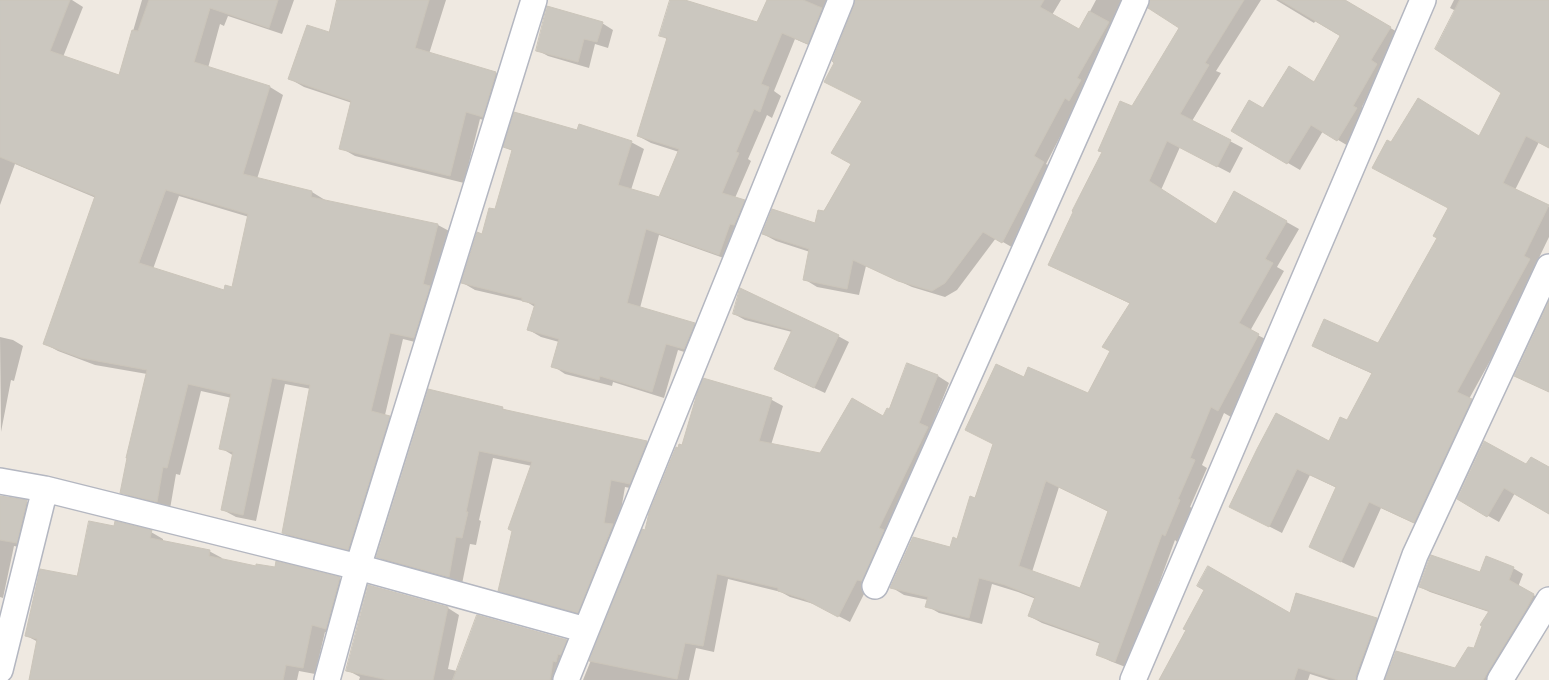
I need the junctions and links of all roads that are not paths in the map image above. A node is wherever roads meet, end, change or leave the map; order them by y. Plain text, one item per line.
1 (534, 0) edge
2 (841, 0) edge
3 (1136, 0) edge
4 (1423, 0) edge
5 (1549, 267) edge
6 (0, 481) edge
7 (45, 489) junction
8 (358, 567) junction
9 (875, 586) dead end
10 (1549, 600) edge
11 (586, 630) junction
12 (0, 670) edge
13 (327, 680) edge
14 (566, 680) edge
15 (1133, 680) edge
16 (1370, 680) edge
17 (1500, 680) edge

1 - 8 street
2 - 11 street
3 - 9 street
4 - 15 street
5 - 16 street
6 - 7 street
7 - 8 street
7 - 12 street
8 - 11 street
8 - 13 street
10 - 17 street
11 - 14 street

